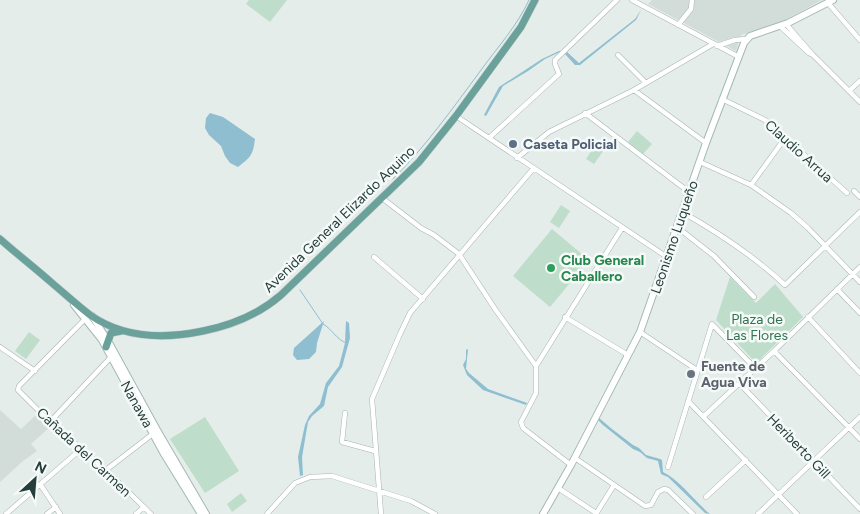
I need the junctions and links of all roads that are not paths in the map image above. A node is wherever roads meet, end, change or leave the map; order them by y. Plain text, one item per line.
1 (535, 0) edge
2 (617, 0) edge
3 (632, 0) edge
4 (692, 0) edge
5 (830, 1) edge
6 (678, 25) junction
7 (783, 25) junction
8 (746, 39) junction
9 (860, 40) edge
10 (715, 45) junction
11 (618, 54) dead end
12 (739, 57) junction
13 (860, 81) edge
14 (646, 83) junction
15 (634, 90) junction
16 (849, 91) junction
17 (722, 99) junction
18 (860, 102) edge
19 (586, 113) junction
20 (456, 116) junction
21 (489, 138) junction
22 (785, 138) junction
23 (706, 143) junction
24 (517, 158) junction
25 (700, 162) junction
26 (533, 169) junction
27 (751, 185) junction
28 (854, 191) dead end
29 (689, 192) junction
30 (847, 193) dead end
31 (860, 197) edge
32 (382, 198) junction
33 (682, 212) junction
34 (860, 212) edge
35 (677, 227) junction
36 (622, 228) junction
37 (0, 239) edge
38 (826, 246) junction
39 (459, 254) junction
40 (374, 257) dead end
41 (667, 257) junction
42 (860, 267) edge
43 (852, 274) junction
44 (860, 282) edge
45 (836, 289) junction
46 (754, 298) dead end
47 (423, 299) junction
48 (860, 313) edge
49 (88, 317) junction
50 (565, 317) junction
51 (808, 317) junction
52 (124, 331) junction
53 (640, 332) junction
54 (107, 344) junction
55 (0, 347) edge
56 (774, 351) junction
57 (628, 355) junction
58 (111, 357) junction
59 (536, 366) junction
60 (755, 368) junction
61 (697, 370) junction
62 (34, 371) junction
63 (860, 372) edge
64 (123, 374) junction
65 (739, 383) junction
66 (688, 401) junction
67 (344, 413) dead end
68 (704, 416) junction
69 (860, 417) edge
70 (50, 422) junction
71 (849, 427) junction
72 (155, 432) junction
73 (860, 439) edge
74 (82, 449) junction
75 (375, 451) junction
76 (167, 453) junction
77 (575, 458) junction
78 (746, 460) junction
79 (813, 461) junction
80 (571, 465) junction
81 (668, 467) dead end
82 (106, 470) junction
83 (40, 484) junction
84 (614, 485) junction
85 (558, 488) junction
86 (379, 491) junction
87 (779, 494) junction
88 (706, 497) dead end
89 (56, 507) junction
90 (144, 507) junction
91 (860, 509) edge
92 (6, 514) edge
93 (47, 514) edge
94 (60, 514) edge
95 (136, 514) edge
96 (151, 514) edge
97 (201, 514) edge
98 (206, 514) edge
99 (267, 514) edge
100 (381, 514) edge
101 (435, 514) edge
102 (544, 514) edge
103 (596, 514) edge
104 (693, 514) edge
105 (758, 514) edge
106 (797, 514) edge

1 - 20 main road, Avenida General Elizardo Aquino
2 - 21 street
3 - 6 street
4 - 6 street
5 - 7 street
5 - 9 street
6 - 10 street
7 - 8 street
7 - 16 street
8 - 10 street
8 - 12 street, Leonismo Luqueño
10 - 12 street
10 - 14 street
11 - 14 street
12 - 17 street, Leonismo Luqueño
13 - 16 street
14 - 15 street
15 - 19 street
15 - 23 street
16 - 18 street
17 - 22 street, Claudio Arrua
17 - 23 street, Leonismo Luqueño
19 - 24 street
19 - 29 street
20 - 21 street
20 - 32 main road, Avenida General Elizardo Aquino
21 - 24 street
22 - 27 street
22 - 30 street, Claudio Arrua
23 - 25 street, Leonismo Luqueño
24 - 26 street
25 - 27 street
25 - 29 street, Leonismo Luqueño
26 - 36 street
26 - 39 street
27 - 38 street
28 - 31 street
29 - 33 street, Leonismo Luqueño
32 - 39 street
32 - 52 main road, Avenida General Elizardo Aquino
33 - 35 street, Leonismo Luqueño
33 - 38 street
34 - 38 street
35 - 41 street, Leonismo Luqueño
35 - 46 street
36 - 41 street
36 - 50 street
37 - 49 main road, Avenida General Elizardo Aquino
38 - 43 street
39 - 47 street
39 - 59 street
40 - 47 street
41 - 53 street, Leonismo Luqueño
42 - 43 street
43 - 44 street
43 - 45 street
45 - 48 street
45 - 51 street
47 - 75 street
49 - 52 main road, Avenida General Elizardo Aquino
49 - 54 street, Nanawa
49 - 62 street
50 - 57 street
50 - 59 street
51 - 56 street
51 - 63 street
52 - 54 main road
53 - 57 street, Leonismo Luqueño
53 - 61 street
54 - 58 street, Nanawa
54 - 64 street, Nanawa
55 - 62 street
56 - 60 street
56 - 71 street
57 - 77 street, Leonismo Luqueño
58 - 64 street, Nanawa
58 - 70 street
59 - 80 street
60 - 61 street
60 - 65 street
61 - 66 street
62 - 70 street, Cañada del Carmen
64 - 72 street, Nanawa
65 - 68 street
65 - 79 street, Heriberto Gill
66 - 68 street
66 - 81 street
67 - 75 street
68 - 78 street
69 - 71 street
70 - 74 street, Cañada del Carmen
71 - 73 street
71 - 79 street
72 - 76 street, Nanawa
72 - 82 street
74 - 82 street, Cañada del Carmen
74 - 83 street
75 - 86 street
76 - 97 street, Nanawa
76 - 98 street, Nanawa
77 - 80 street, Leonismo Luqueño
77 - 84 street
78 - 87 street
78 - 88 street
79 - 87 street
79 - 91 street, Heriberto Gill
80 - 85 street, Leonismo Luqueño
82 - 90 street, Cañada del Carmen
83 - 89 street
83 - 92 street
84 - 103 street
84 - 104 street
85 - 102 street, Leonismo Luqueño
85 - 103 street
86 - 99 street
86 - 100 street
86 - 101 street
87 - 105 street
87 - 106 street
89 - 93 street
89 - 94 street
90 - 95 street
90 - 96 street, Cañada del Carmen

